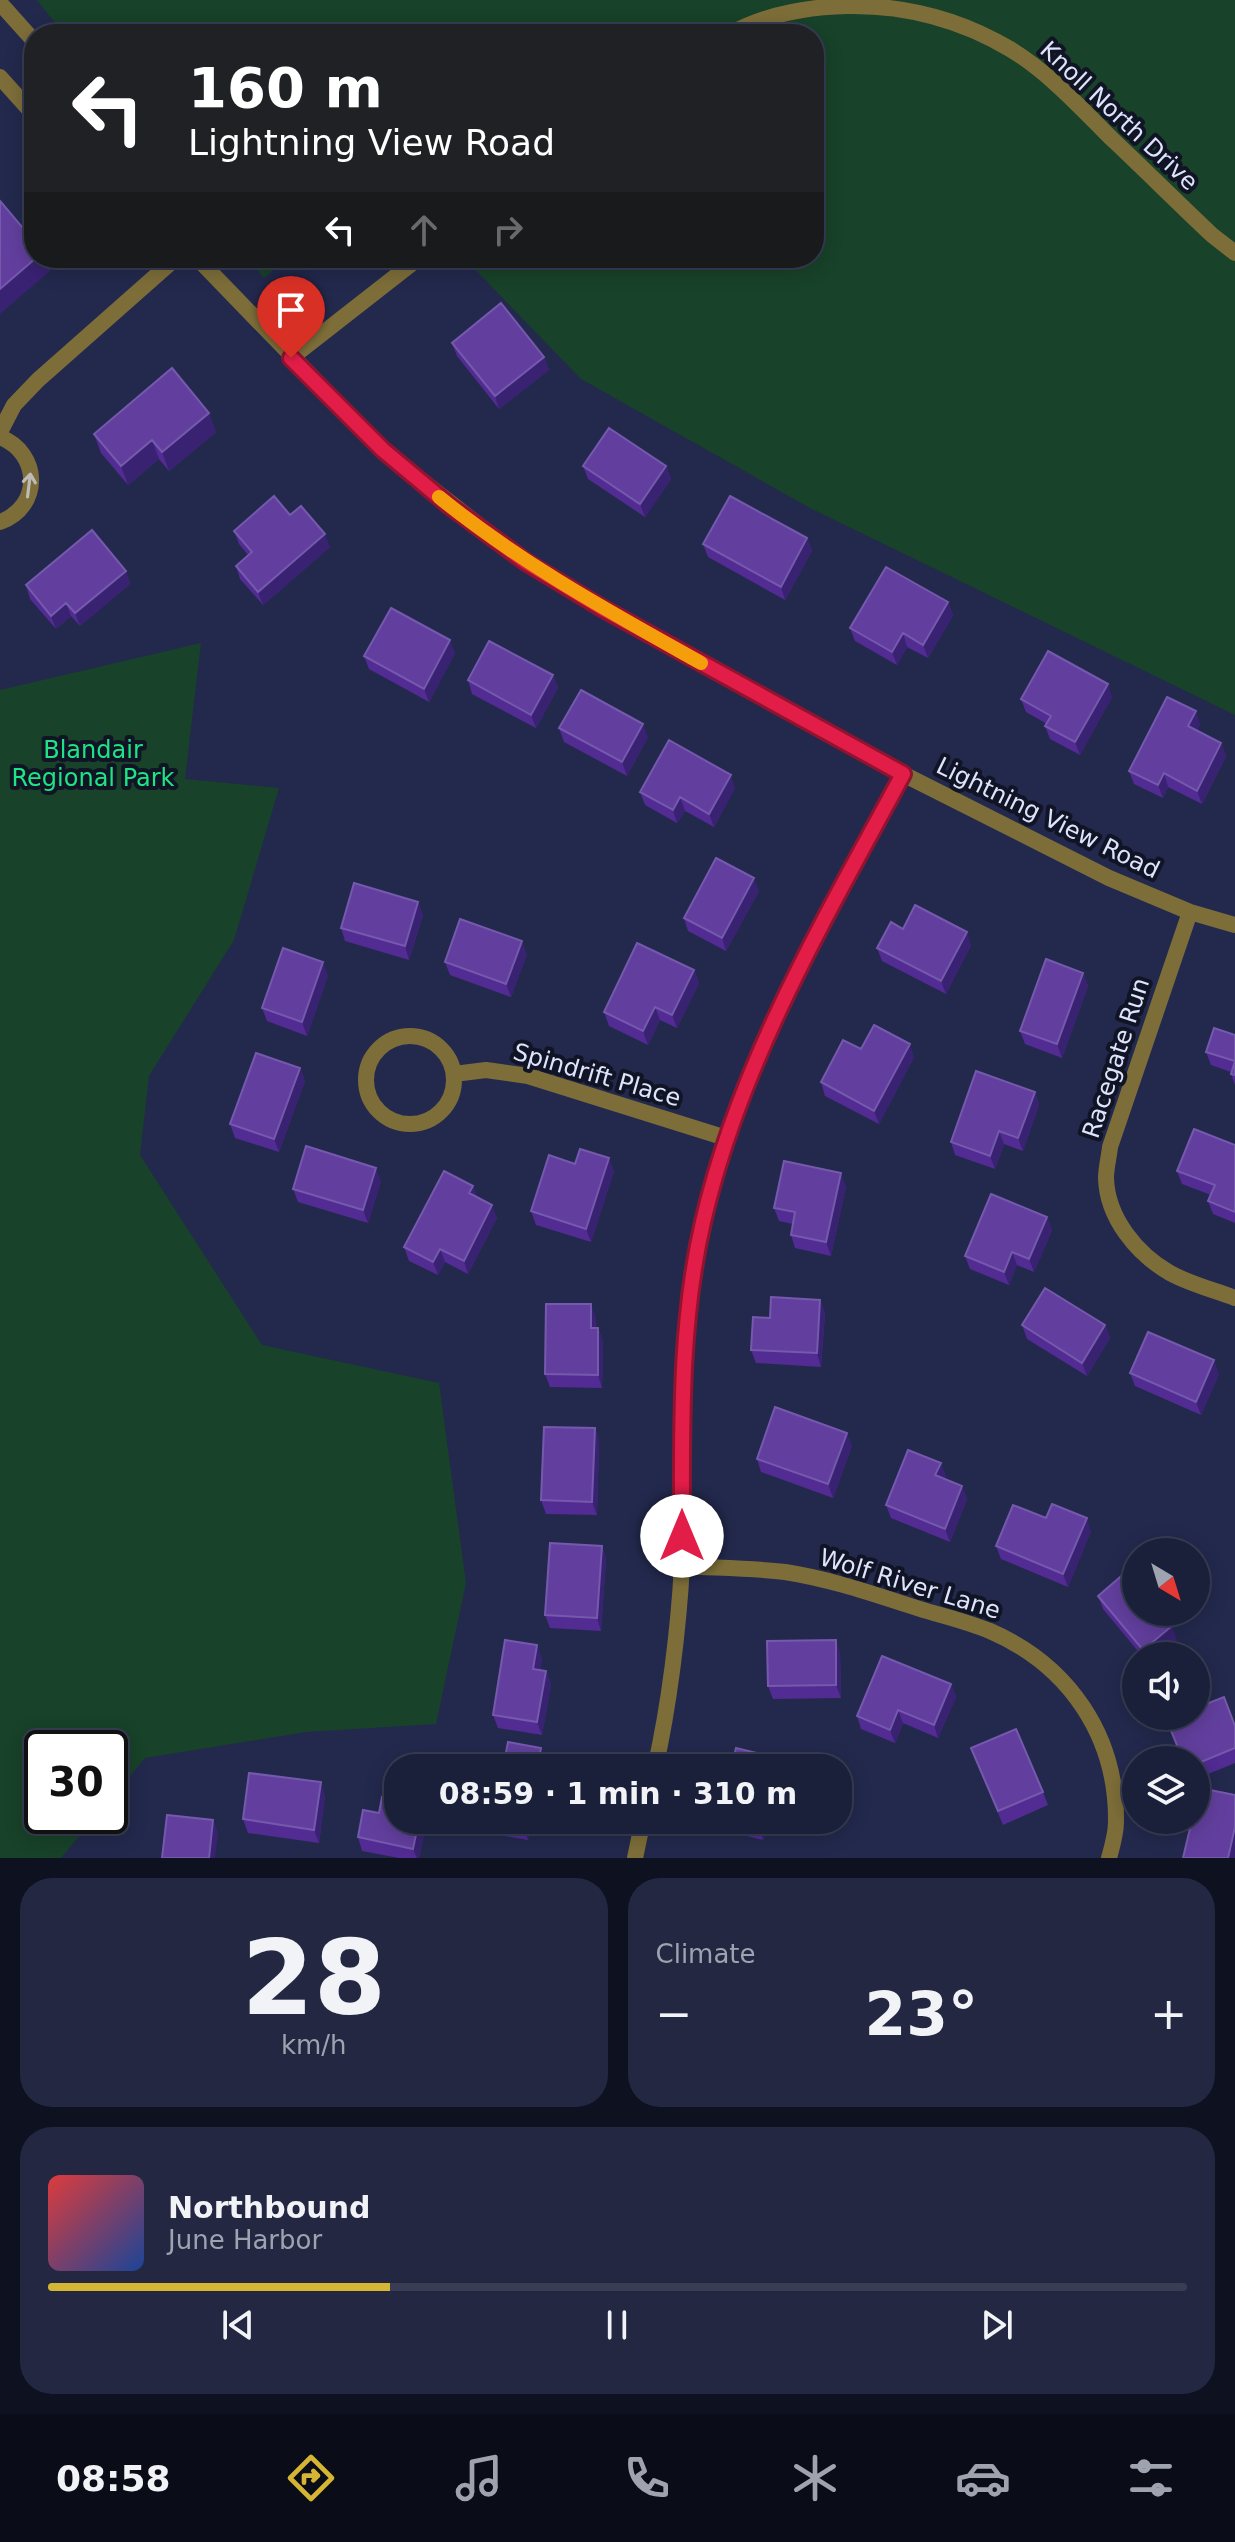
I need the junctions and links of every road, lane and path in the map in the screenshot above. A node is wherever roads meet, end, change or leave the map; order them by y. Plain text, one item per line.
1 (0, 3) edge
2 (750, 24) edge
3 (24, 30) edge
4 (0, 77) edge
5 (24, 104) edge
6 (1235, 253) edge
7 (165, 268) edge
8 (206, 268) edge
9 (406, 268) edge
10 (291, 358) junction
11 (0, 435) edge
12 (0, 522) edge
13 (903, 774) junction
14 (1190, 912) junction
15 (1235, 925) edge
16 (454, 1074) junction
17 (726, 1138) junction
18 (1235, 1298) edge
19 (682, 1566) junction
20 (657, 1754) edge
21 (640, 1834) edge
22 (635, 1858) edge
23 (1109, 1858) edge

1 - 3 street
2 - 6 street, Knoll North Drive
4 - 5 street
7 - 11 street
8 - 10 street, Lightning View Road
9 - 10 street
10 - 13 street, Lightning View Road
12 -> 11 street
13 - 14 street, Lightning View Road
13 - 17 street
14 - 15 street, Lightning View Road
14 - 18 street, Racegate Run
16 - 16 street
16 - 17 street, Spindrift Place
17 - 19 street
19 - 20 street
19 - 23 street, Wolf River Lane
21 - 22 street

